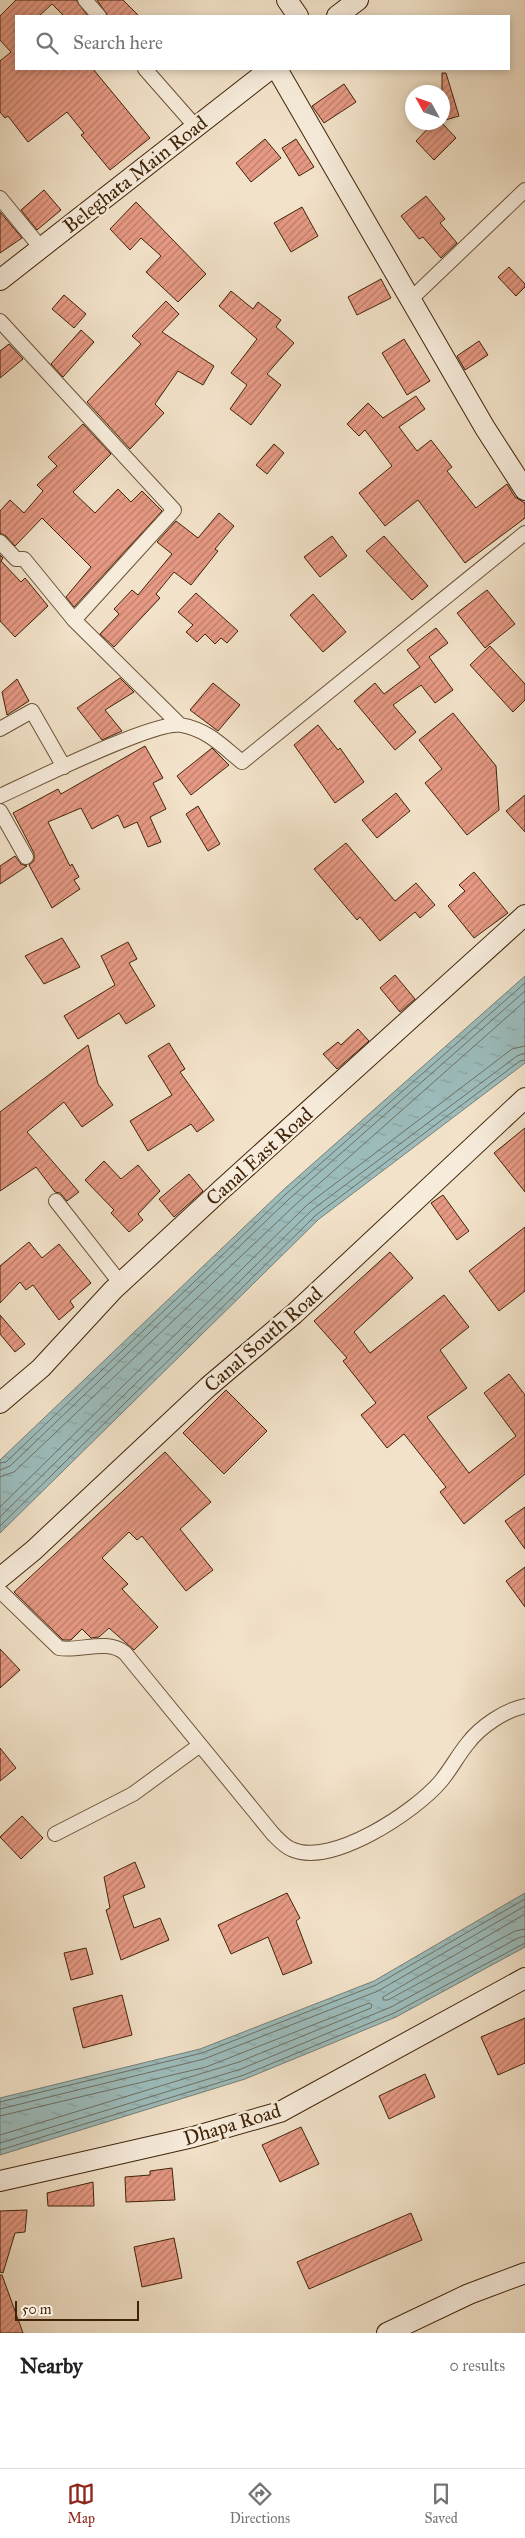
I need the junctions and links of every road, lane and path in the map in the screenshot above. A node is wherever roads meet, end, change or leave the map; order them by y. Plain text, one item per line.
1 (85, 0) edge
2 (287, 0) edge
3 (358, 0) edge
4 (98, 15) edge
5 (297, 15) edge
6 (338, 15) edge
7 (146, 70) edge
8 (269, 70) edge
9 (278, 70) edge
10 (196, 127) junction
11 (525, 190) edge
12 (0, 198) edge
13 (41, 248) junction
14 (0, 280) edge
15 (411, 299) junction
16 (0, 321) edge
17 (525, 490) edge
18 (525, 533) edge
19 (0, 542) edge
20 (74, 620) junction
21 (179, 724) junction
22 (0, 728) edge
23 (64, 768) junction
24 (0, 796) edge
25 (0, 811) edge
26 (26, 857) dead end
27 (525, 915) edge
28 (525, 1098) edge
29 (56, 1201) dead end
30 (121, 1284) junction
31 (0, 1404) edge
32 (0, 1578) edge
33 (0, 1591) edge
34 (525, 1706) edge
35 (200, 1745) junction
36 (55, 1834) dead end
37 (525, 1978) edge
38 (0, 2181) edge
39 (525, 2273) edge
40 (387, 2333) edge

1 - 4 street
2 - 5 street
3 - 6 street
7 - 10 street
8 - 10 street, Beleghata Main Road
9 - 15 street
10 - 13 street, Beleghata Main Road
11 - 15 street
12 - 13 street
13 - 14 street, Beleghata Main Road
15 - 17 street
16 - 20 street
18 - 21 street
19 - 20 street
20 - 21 street
21 - 23 street
22 - 23 street
23 - 24 street
25 - 26 street
27 - 30 street, Canal East Road
28 - 32 street, Canal South Road
29 - 30 street
30 - 31 street, Canal East Road
33 - 35 street
34 - 35 street
35 - 36 street
37 - 38 street, Dhapa Road
39 - 40 street

